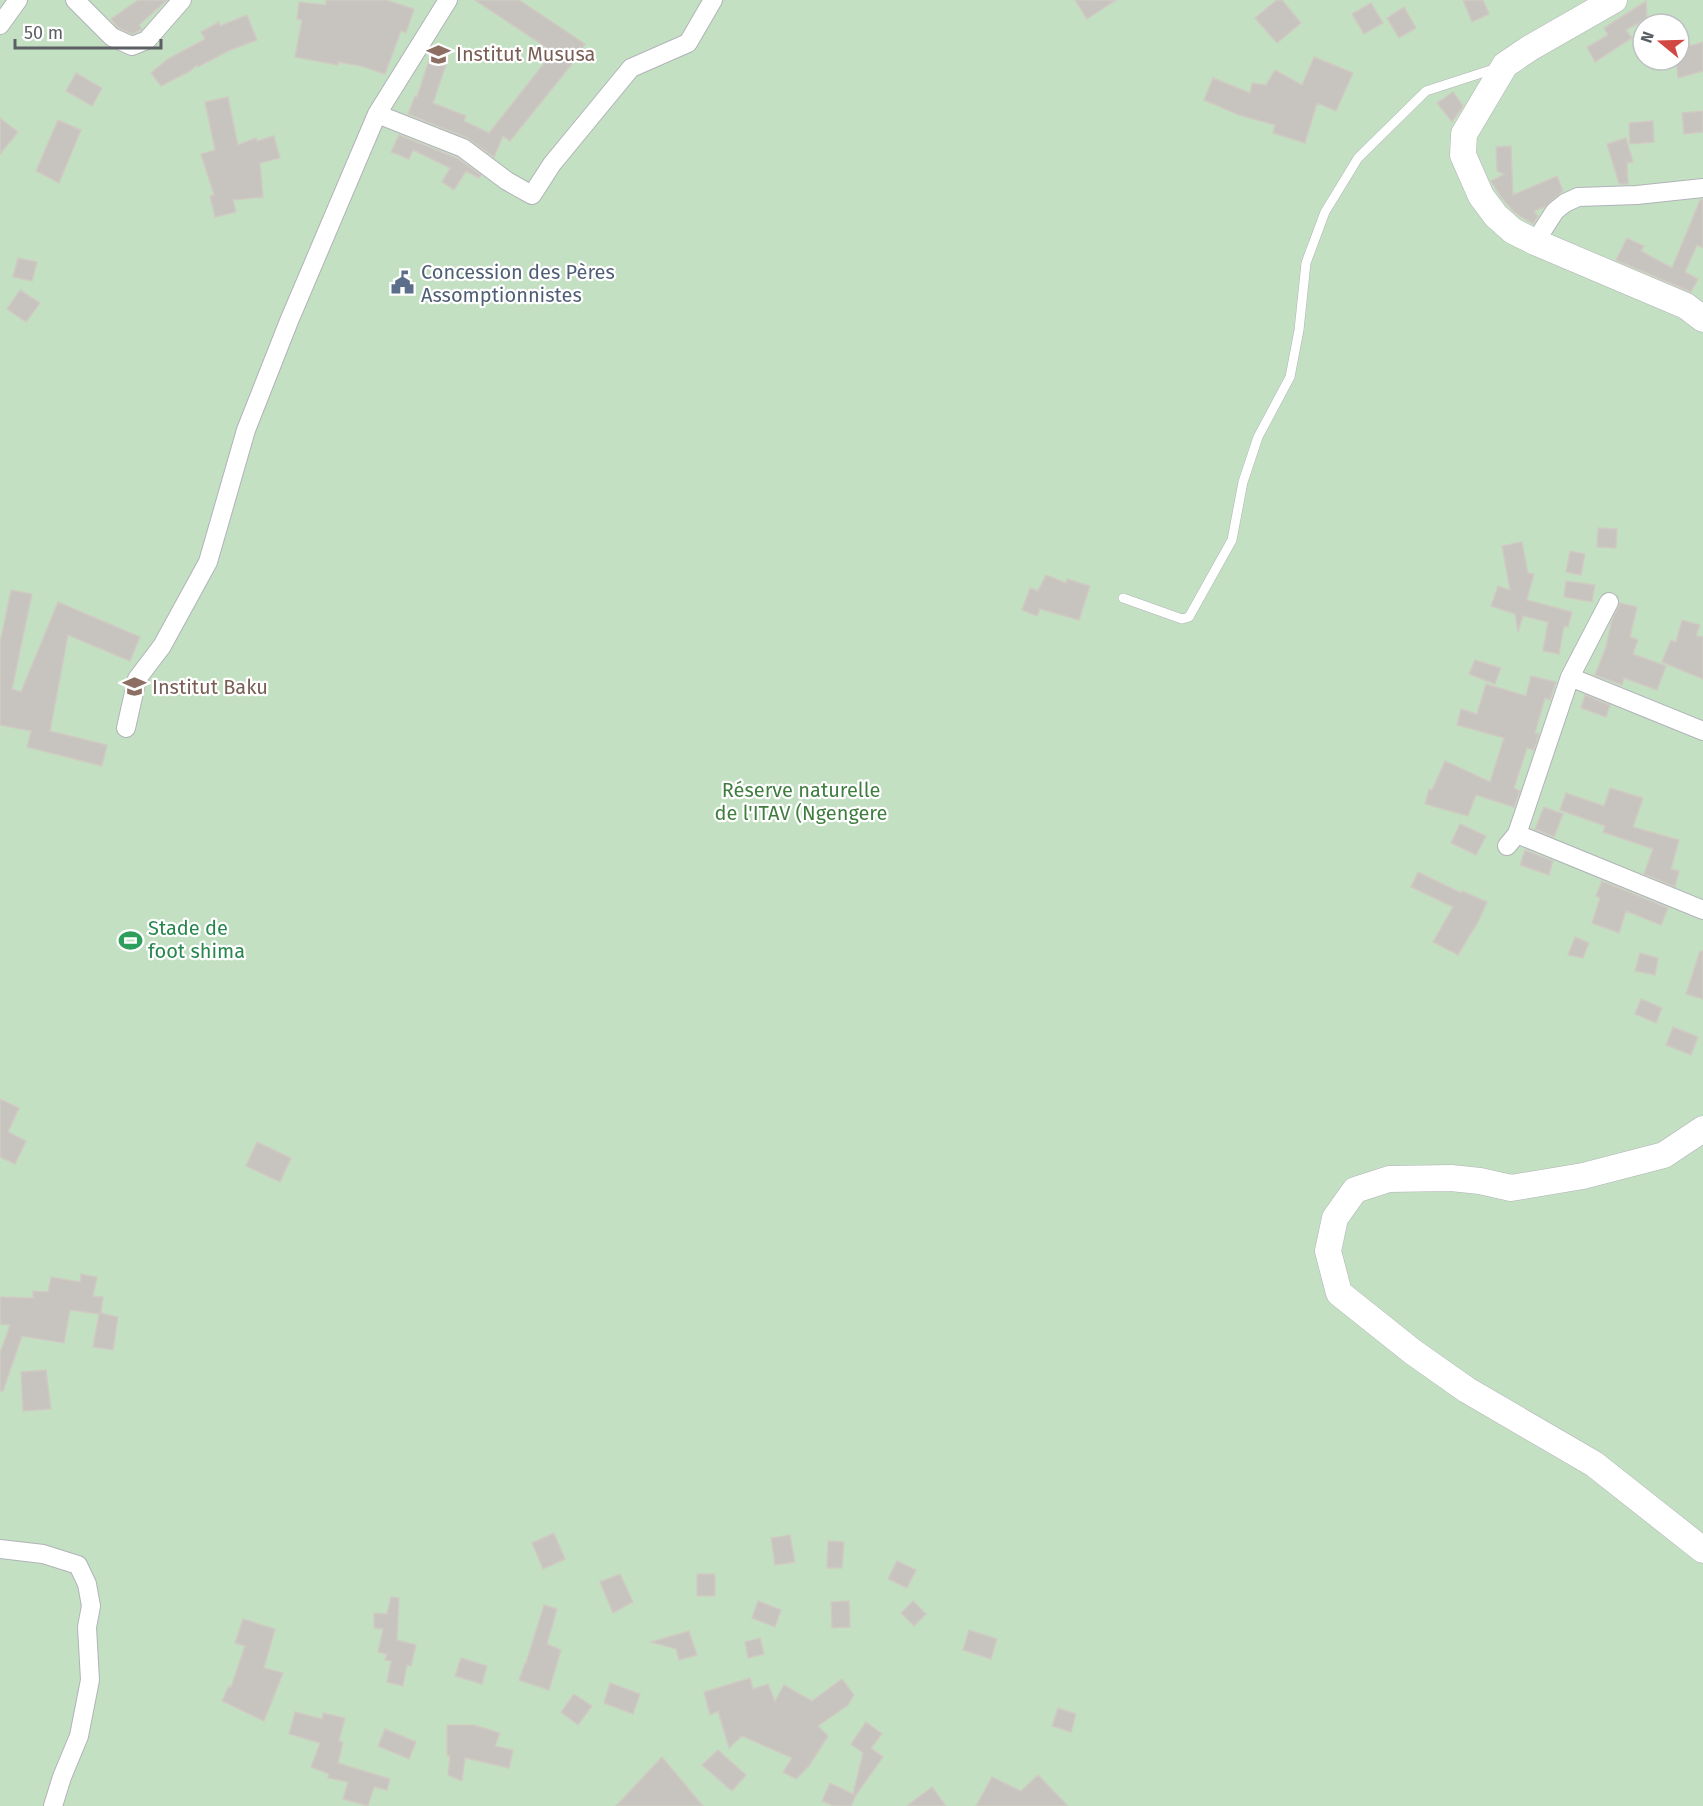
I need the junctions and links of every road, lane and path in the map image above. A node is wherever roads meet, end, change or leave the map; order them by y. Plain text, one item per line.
1 (18, 0) edge
2 (75, 0) edge
3 (182, 0) edge
4 (448, 0) edge
5 (713, 0) edge
6 (1614, 0) edge
7 (0, 25) edge
8 (1505, 65) junction
9 (376, 114) junction
10 (1703, 188) edge
11 (1535, 242) junction
12 (1703, 319) edge
13 (1123, 598) dead end
14 (1609, 602) dead end
15 (1570, 677) junction
16 (126, 728) dead end
17 (1703, 731) edge
18 (1703, 910) edge
19 (1703, 1130) edge
20 (0, 1549) edge
21 (1703, 1550) edge
22 (53, 1806) edge

1 - 7 street
2 - 3 street
4 - 9 street
5 - 9 street
6 - 8 street
8 - 11 street
8 - 13 lane
9 - 16 street
10 - 11 street
11 - 12 street
14 - 15 street
15 - 17 street
15 - 18 street
19 - 21 street
20 - 22 street

